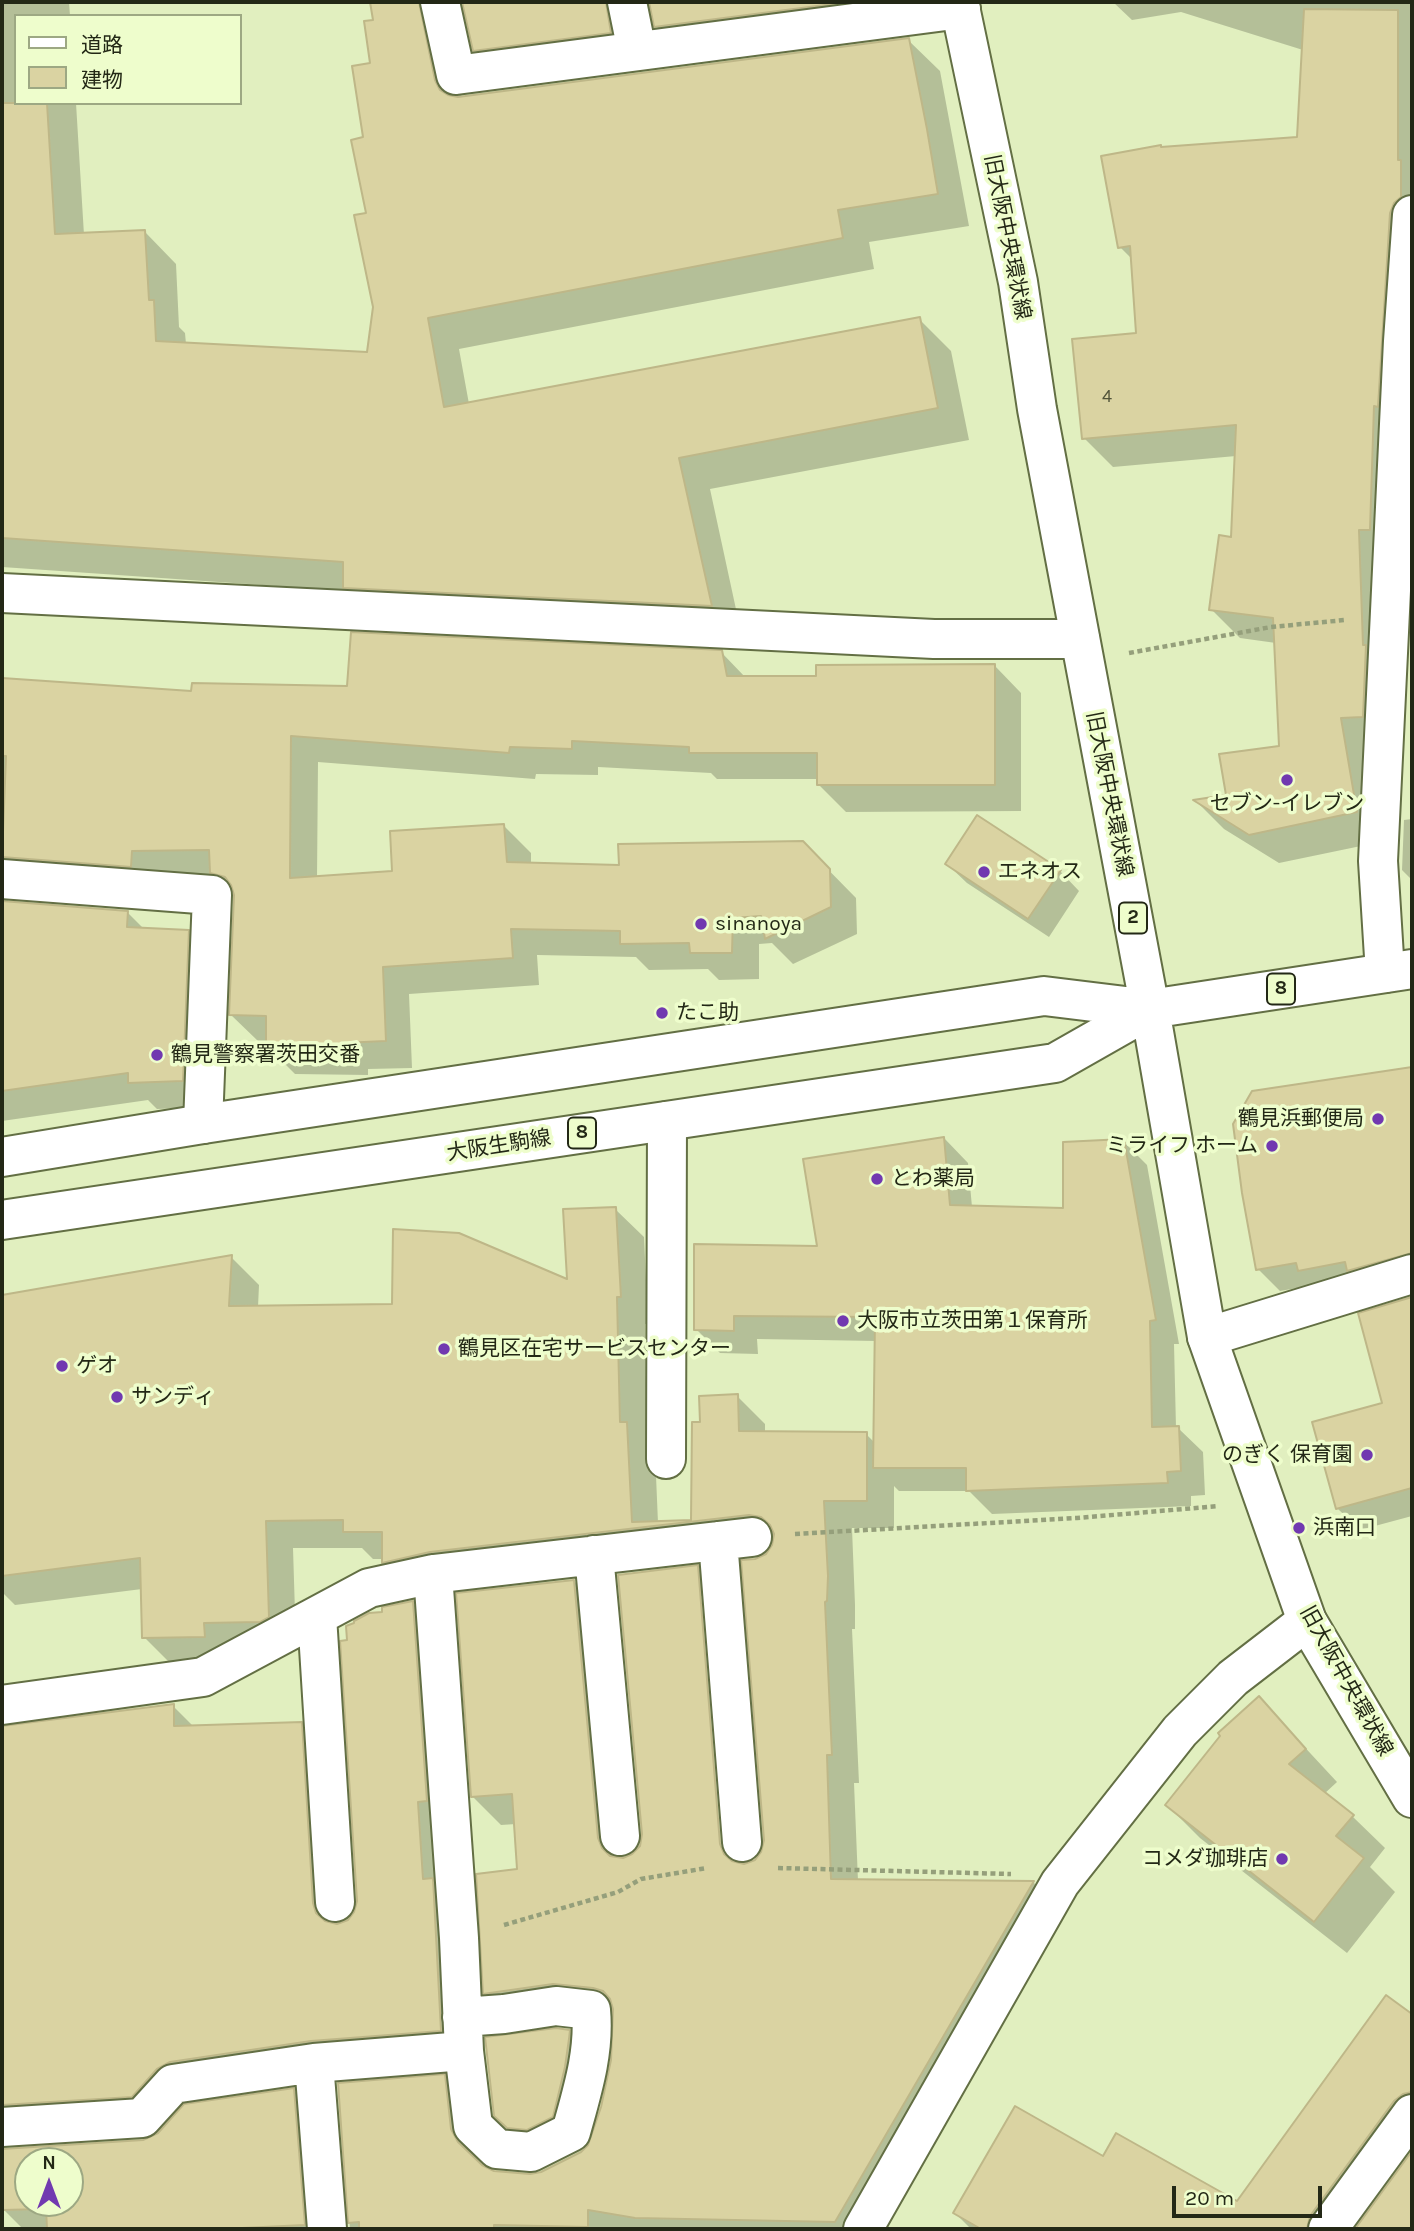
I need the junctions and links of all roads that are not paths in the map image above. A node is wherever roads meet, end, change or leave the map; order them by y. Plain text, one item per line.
1 (440, 2) edge
2 (627, 2) edge
3 (960, 6) edge
4 (637, 51) junction
5 (1412, 215) edge
6 (1408, 342) edge
7 (2, 593) edge
8 (1082, 650) junction
9 (2, 879) edge
10 (1398, 971) edge
11 (1150, 1009) junction
12 (667, 1121) junction
13 (203, 1124) junction
14 (2, 1157) edge
15 (2, 1220) edge
16 (1412, 1274) edge
17 (1207, 1337) junction
18 (666, 1459) dead end
19 (594, 1555) junction
20 (433, 1574) junction
21 (317, 1616) junction
22 (1307, 1622) junction
23 (2, 1705) edge
24 (1412, 1798) edge
25 (620, 1836) dead end
26 (742, 1842) dead end
27 (335, 1902) dead end
28 (314, 2063) junction
29 (1412, 2114) edge
30 (2, 2126) edge
31 (878, 2225) edge
32 (327, 2229) edge
33 (1328, 2229) edge

1 - 4 street
2 - 4 street
3 - 4 street
3 - 8 street, 旧大阪中央環状線 / 2
5 - 6 street
6 - 10 street
7 - 8 street
8 - 11 street, 旧大阪中央環状線 / 2
9 - 13 street
10 - 11 street, 大阪生駒線 / 8
11 - 12 street, 大阪生駒線 / 8
11 - 13 street, 大阪生駒線 / 8
11 - 17 street, 旧大阪中央環状線 / 2
12 - 15 street, 大阪生駒線 / 8
12 - 18 street
13 - 14 street, 大阪生駒線 / 8
16 - 17 street
17 - 22 street, 旧大阪中央環状線 / 2
19 - 20 street
19 - 25 street
19 - 26 street
20 - 21 street
20 - 28 street
21 - 23 street
21 - 27 street
22 - 24 street, 旧大阪中央環状線 / 2
22 - 31 street
28 - 30 street
28 - 32 street
29 - 33 street

